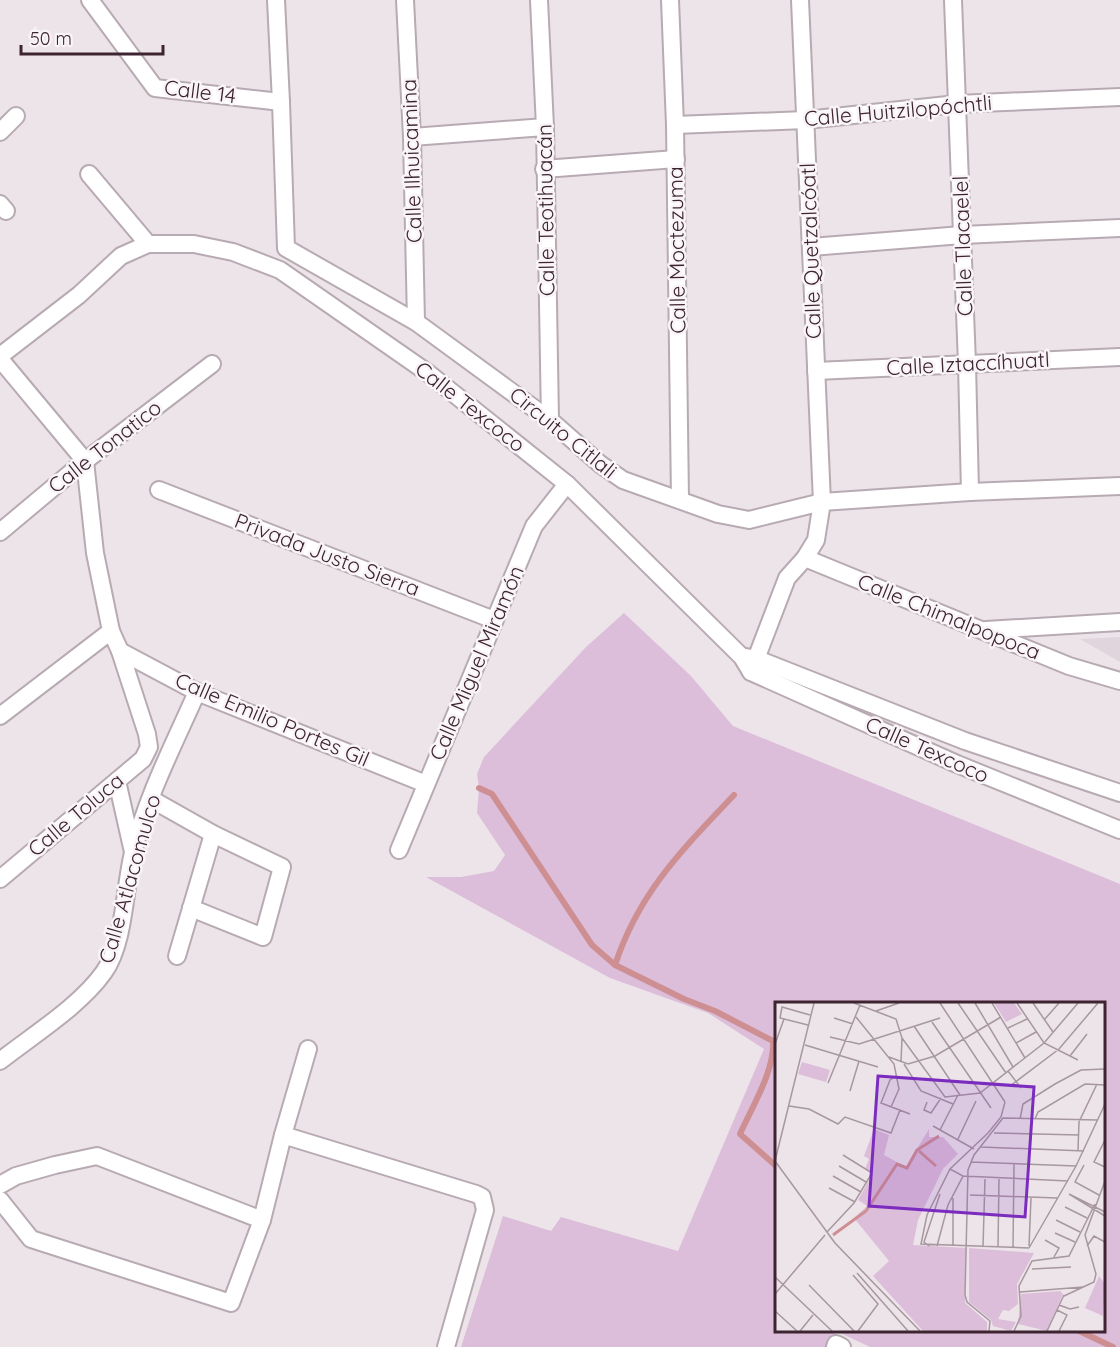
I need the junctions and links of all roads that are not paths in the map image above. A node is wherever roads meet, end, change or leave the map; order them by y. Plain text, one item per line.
1 (90, 0) edge
2 (276, 0) edge
3 (405, 0) edge
4 (539, 0) edge
5 (670, 0) edge
6 (800, 0) edge
7 (953, 0) edge
8 (1120, 97) edge
9 (281, 102) junction
10 (957, 104) junction
11 (16, 116) dead end
12 (806, 120) junction
13 (675, 125) junction
14 (545, 127) junction
15 (0, 132) edge
16 (412, 137) junction
17 (676, 159) junction
18 (544, 169) junction
19 (90, 174) dead end
20 (1120, 228) edge
21 (962, 235) junction
22 (148, 244) junction
23 (811, 247) junction
24 (416, 322) junction
25 (0, 357) edge
26 (1120, 357) edge
27 (212, 364) dead end
28 (968, 364) junction
29 (816, 371) junction
30 (550, 420) junction
31 (85, 461) junction
32 (567, 484) junction
33 (1120, 486) edge
34 (159, 490) dead end
35 (970, 492) junction
36 (680, 499) junction
37 (822, 502) junction
38 (0, 532) edge
39 (806, 558) junction
40 (494, 620) junction
41 (1120, 622) edge
42 (980, 630) junction
43 (111, 631) junction
44 (120, 651) junction
45 (750, 663) junction
46 (1120, 681) edge
47 (197, 692) junction
48 (0, 716) edge
49 (117, 781) junction
50 (426, 784) junction
51 (1120, 793) edge
52 (151, 799) junction
53 (1120, 830) edge
54 (213, 834) junction
55 (399, 850) dead end
56 (133, 852) junction
57 (0, 879) edge
58 (191, 908) junction
59 (177, 956) dead end
60 (308, 1049) dead end
61 (0, 1061) edge
62 (283, 1135) junction
63 (0, 1185) edge
64 (0, 1200) edge
65 (262, 1220) junction
66 (446, 1347) edge

1 - 9 street, Calle 14
2 - 9 street, Circuito Citlali
3 - 16 street, Calle Ilhuicamina
4 - 14 street, Calle Teotihuacán
5 - 13 street, Calle Moctezuma
6 - 12 street, Calle Quetzalcóatl
7 - 10 street, Calle Tlacaelel
8 - 10 street, Calle Huitzilopóchtli
9 - 24 street, Circuito Citlali
10 - 12 street, Calle Huitzilopóchtli
10 - 21 street, Calle Tlacaelel
11 - 15 street
12 - 13 street, Calle Huitzilopóchtli
12 - 23 street, Calle Quetzalcóatl
13 - 17 street, Calle Moctezuma
14 - 16 street
14 - 18 street, Calle Teotihuacán
16 - 24 street, Calle Ilhuicamina
17 - 18 street
17 - 36 street, Calle Moctezuma
18 - 30 street, Calle Teotihuacán
19 - 22 street
20 - 21 street
21 - 23 street
21 - 28 street, Calle Tlacaelel
22 - 25 street
22 - 32 street, Calle Texcoco
23 - 29 street, Calle Quetzalcóatl
24 - 30 street, Circuito Citlali
25 - 31 street
26 - 28 street, Calle Iztaccíhuatl
27 - 31 street, Calle Tonatico
28 - 29 street, Calle Iztaccíhuatl
28 - 35 street, Calle Tlacaelel
29 - 37 street, Calle Quetzalcóatl
30 - 36 street, Circuito Citlali
31 - 38 street, Calle Tonatico
31 - 43 street
32 - 40 street, Calle Miguel Miramón
32 - 45 street, Calle Texcoco
33 - 35 street, Circuito Citlali
34 - 40 street, Privada Justo Sierra
35 - 37 street, Circuito Citlali
36 - 37 street, Circuito Citlali
37 - 39 street, Calle Quetzalcóatl
39 - 42 street, Calle Chimalpopoca
39 - 45 street
40 - 50 street, Calle Miguel Miramón
41 - 42 street
42 - 46 street, Calle Chimalpopoca
43 - 44 street
43 - 48 street
44 - 47 street, Calle Emilio Portes Gil
44 - 49 street, Calle Toluca
45 - 51 street, Calle Texcoco
45 - 53 street, Calle Texcoco
47 - 50 street, Calle Emilio Portes Gil
47 - 52 street, Calle Atlacomulco
49 - 56 street
49 - 57 street, Calle Toluca
50 - 55 street, Calle Miguel Miramón
52 - 54 street
52 - 56 street, Calle Atlacomulco
54 - 58 street
54 - 58 street
56 - 61 street, Calle Atlacomulco
58 - 59 street
60 - 62 street
62 - 65 street
62 - 66 street
63 - 65 street
64 - 65 street

